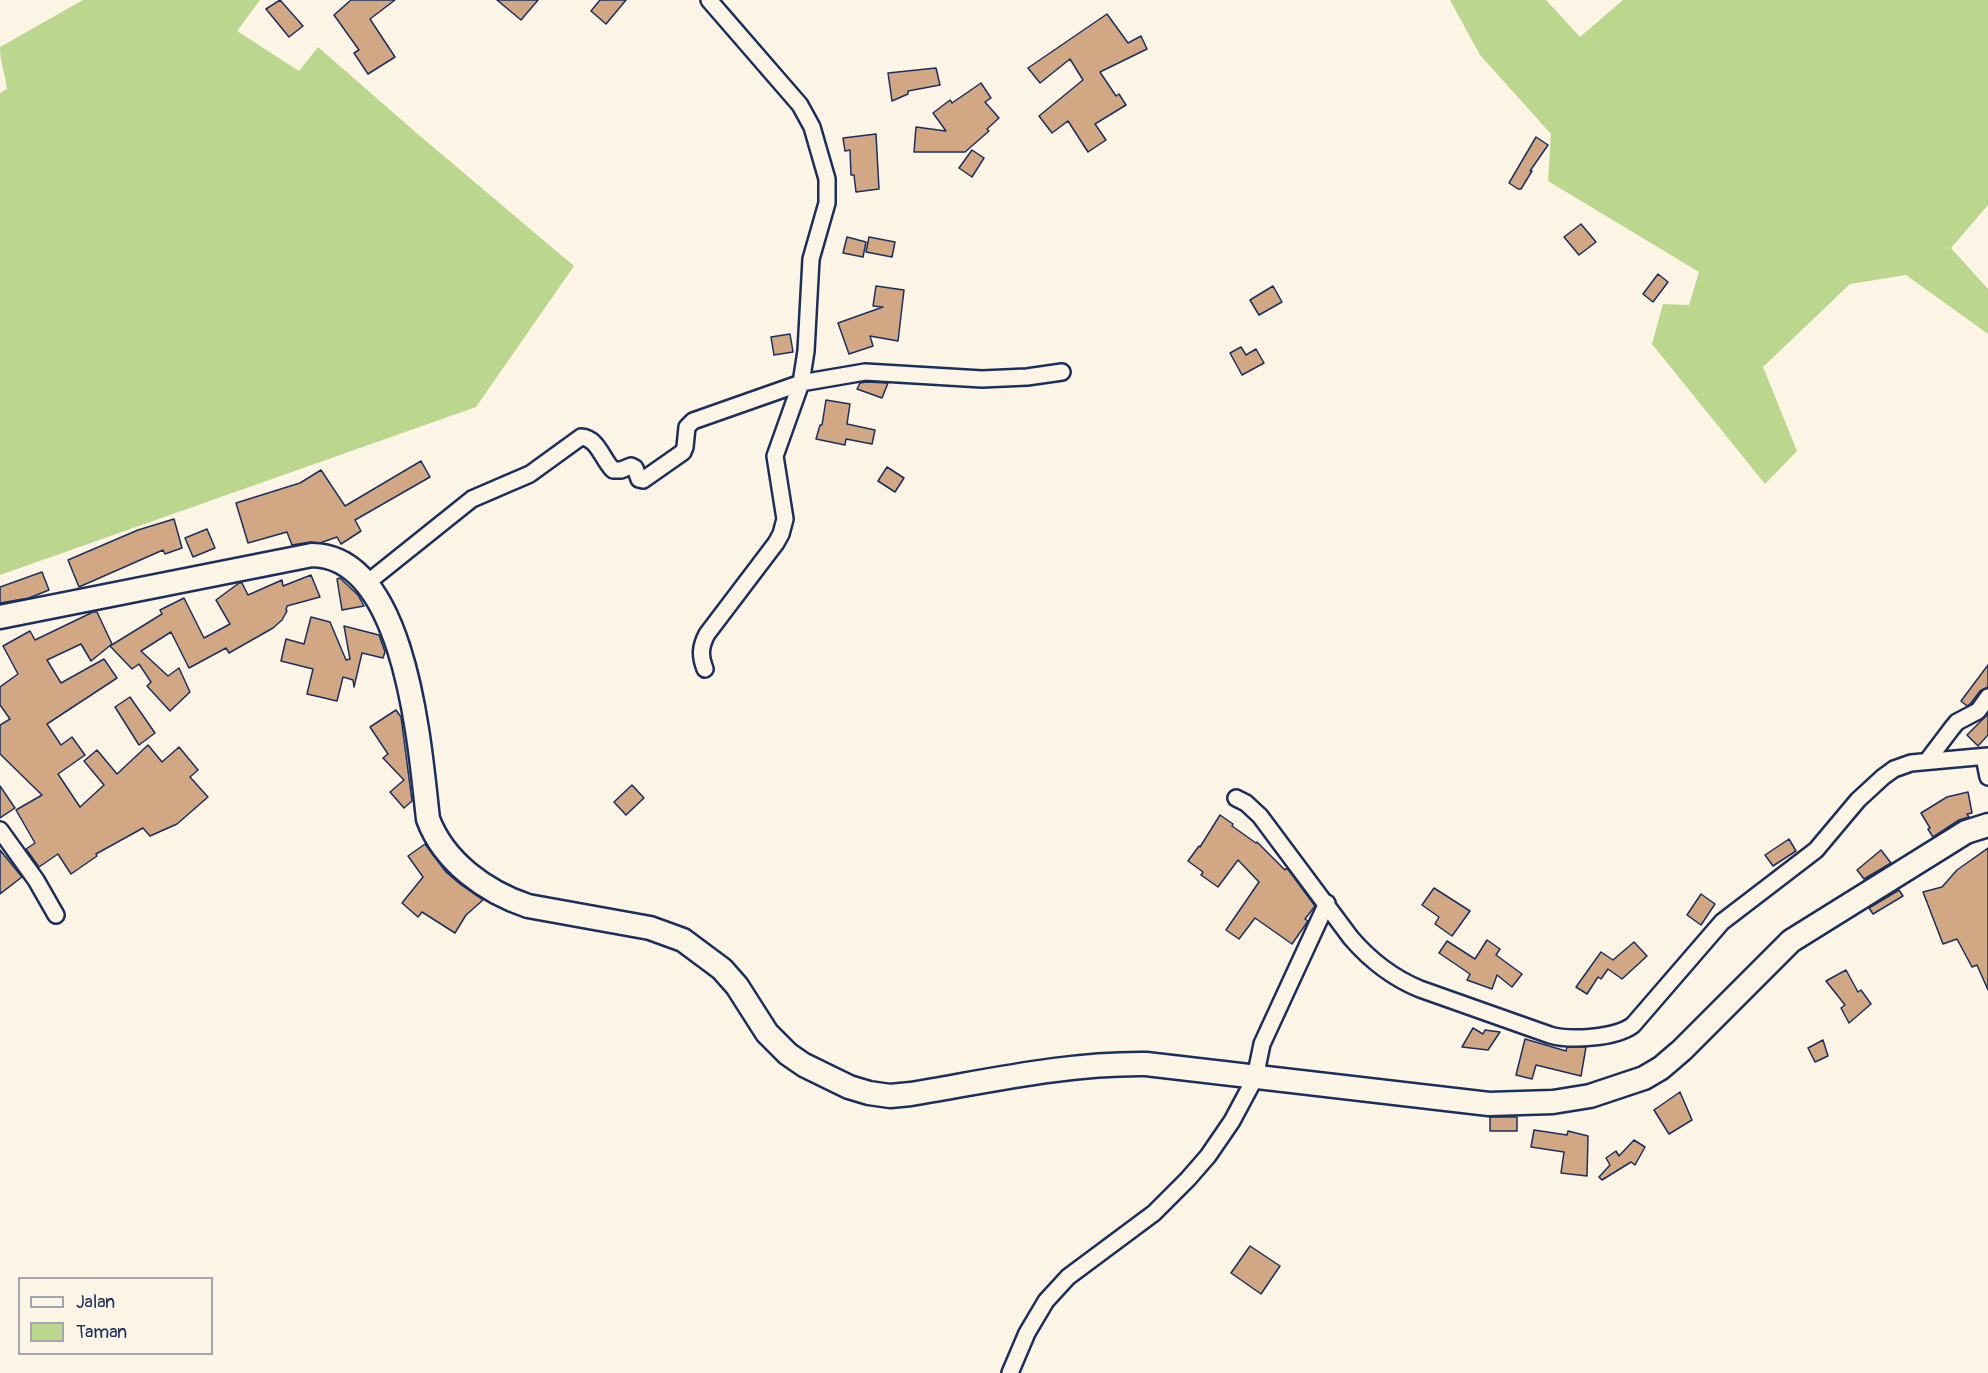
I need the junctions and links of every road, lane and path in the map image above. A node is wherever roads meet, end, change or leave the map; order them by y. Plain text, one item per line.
1 (709, 0) edge
2 (1062, 372) dead end
3 (801, 383) junction
4 (367, 583) junction
5 (0, 617) edge
6 (705, 669) dead end
7 (1988, 698) edge
8 (1986, 757) edge
9 (1927, 761) junction
10 (1988, 777) edge
11 (1236, 798) dead end
12 (1988, 825) edge
13 (0, 830) edge
14 (1327, 903) junction
15 (56, 915) dead end
16 (1255, 1078) junction
17 (1010, 1373) edge

1 - 3 street
2 - 3 street
3 - 4 street
3 - 6 street
4 - 5 street
4 - 16 street
7 - 9 street
8 - 9 street
8 - 10 street
9 - 14 street
11 - 14 street
12 - 16 street
13 - 15 street
14 - 16 street
16 - 17 street

